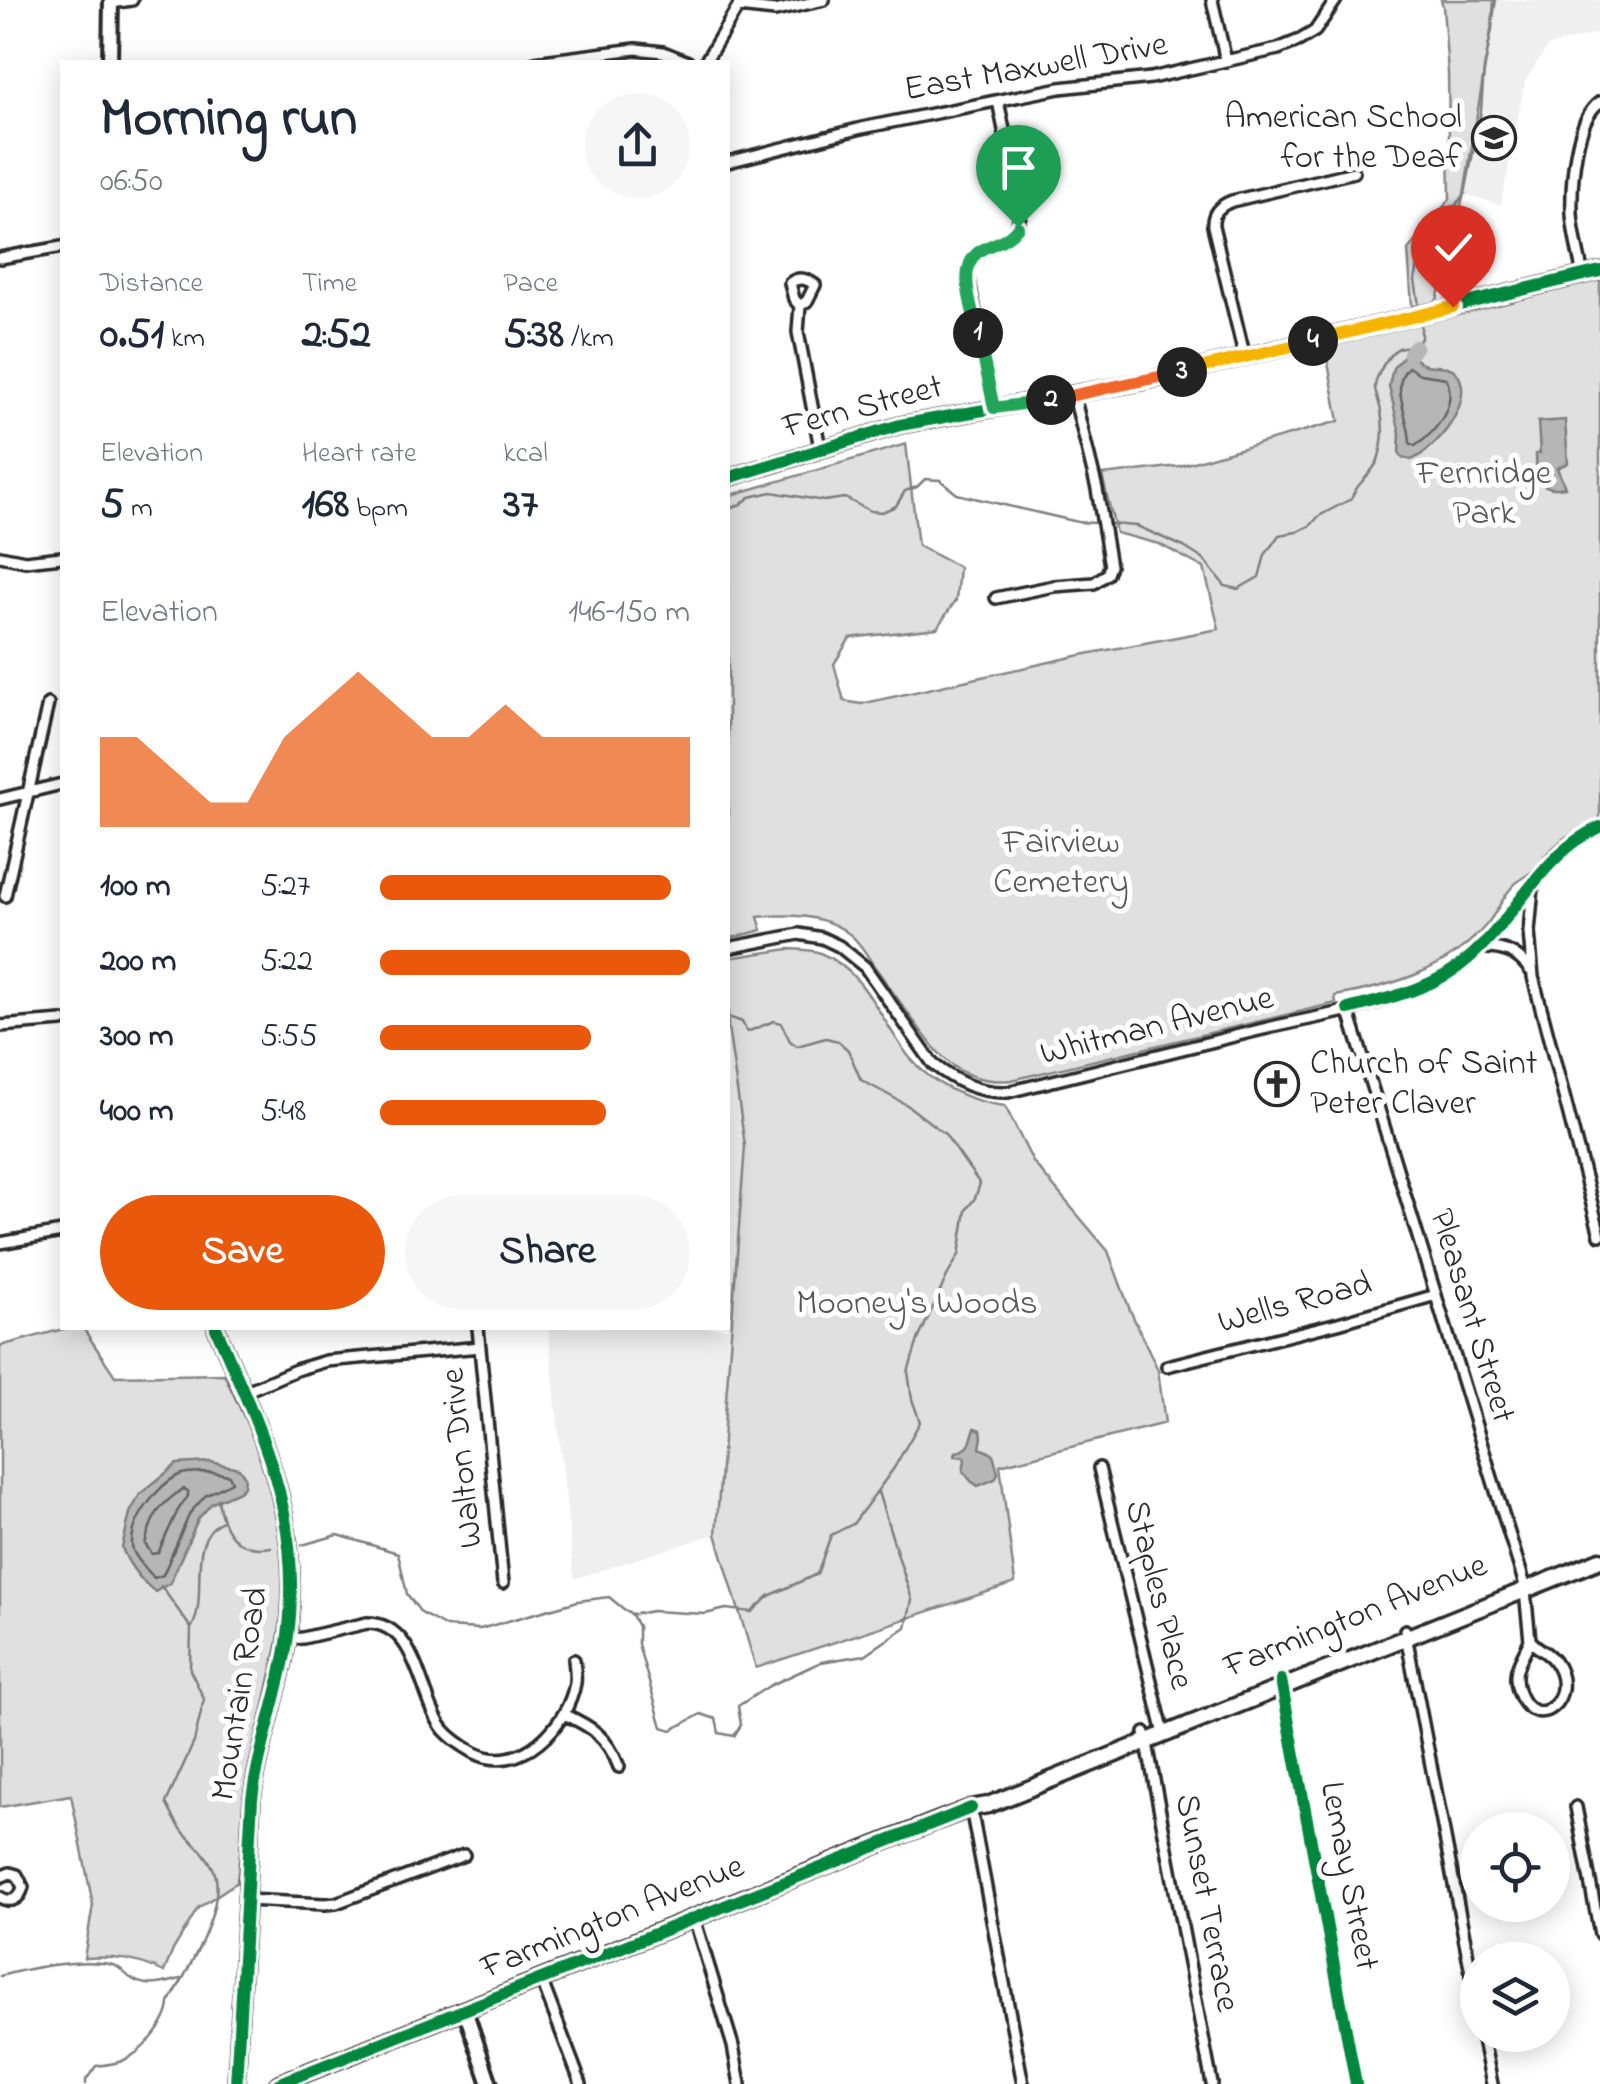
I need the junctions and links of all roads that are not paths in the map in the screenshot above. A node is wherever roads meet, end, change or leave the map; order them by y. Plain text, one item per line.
1 (132, 0) edge
2 (824, 0) edge
3 (1212, 0) edge
4 (1336, 0) edge
5 (111, 2) edge
6 (739, 3) edge
7 (110, 60) edge
8 (551, 60) edge
9 (683, 60) edge
10 (707, 60) edge
11 (1226, 61) junction
12 (998, 100) junction
13 (1600, 102) edge
14 (730, 161) edge
15 (1354, 172) dead end
16 (60, 247) edge
17 (0, 258) edge
18 (1600, 271) edge
19 (1583, 275) junction
20 (800, 306) dead end
21 (1245, 358) junction
22 (1074, 396) junction
23 (994, 408) junction
24 (820, 448) junction
25 (730, 477) edge
26 (0, 556) edge
27 (60, 557) edge
28 (996, 598) dead end
29 (48, 704) dead end
30 (60, 784) edge
31 (29, 792) junction
32 (0, 799) edge
33 (1600, 828) edge
34 (1534, 882) junction
35 (5, 896) dead end
36 (730, 948) edge
37 (1480, 948) junction
38 (1533, 977) junction
39 (1348, 1009) junction
40 (60, 1020) edge
41 (0, 1026) edge
42 (60, 1232) edge
43 (1600, 1235) edge
44 (0, 1243) edge
45 (1436, 1295) junction
46 (217, 1330) edge
47 (478, 1330) edge
48 (480, 1347) junction
49 (1168, 1366) dead end
50 (244, 1392) junction
51 (1100, 1468) dead end
52 (1600, 1556) edge
53 (503, 1583) dead end
54 (1525, 1586) junction
55 (1406, 1634) junction
56 (287, 1639) junction
57 (1530, 1640) junction
58 (574, 1660) dead end
59 (1281, 1684) junction
60 (564, 1714) junction
61 (1163, 1730) junction
62 (1146, 1737) junction
63 (618, 1767) dead end
64 (1576, 1806) dead end
65 (971, 1808) junction
66 (464, 1855) dead end
67 (0, 1877) edge
68 (0, 1897) edge
69 (246, 1900) junction
70 (694, 1918) junction
71 (1600, 1934) edge
72 (1465, 1942) edge
73 (540, 1979) junction
74 (465, 2010) junction
75 (1485, 2052) edge
76 (1020, 2083) edge
77 (236, 2084) edge
78 (278, 2084) edge
79 (490, 2084) edge
80 (582, 2084) edge
81 (740, 2084) edge
82 (1212, 2084) edge
83 (1356, 2084) edge
84 (1492, 2084) edge

1 - 5 street
2 - 6 street
3 - 11 street
4 - 11 street, East Maxwell Drive
5 - 7 main road
6 - 10 street
8 - 9 street
11 - 12 street, East Maxwell Drive
12 - 14 street, East Maxwell Drive
12 - 23 street
13 - 19 street
15 - 21 street
16 - 17 street
18 - 19 main road, Fern Street
19 - 21 main road, Fern Street
20 - 24 street
21 - 22 main road, Fern Street
22 - 23 main road, Fern Street
22 - 28 street
23 - 24 main road, Fern Street
24 - 25 main road, Fern Street
26 - 27 street
29 - 31 street
30 - 31 street
31 - 32 street
31 - 35 street
33 - 34 street, Whitman Avenue
34 - 37 street, Whitman Avenue
34 - 38 street
36 - 39 street, Whitman Avenue
37 - 38 street
37 - 39 street, Whitman Avenue
38 - 43 street
39 - 45 street, Pleasant Street
40 - 41 street
42 - 44 street
45 - 49 street, Wells Road
45 - 54 street, Pleasant Street
46 - 50 main road, Mountain Road
47 - 48 street, Walton Drive
48 - 50 street
48 - 53 street, Walton Drive
50 - 56 main road, Mountain Road
51 - 61 street, Staples Place
52 - 54 main road, Farmington Avenue
54 - 55 main road, Farmington Avenue
54 - 57 street, Pleasant Street
55 - 59 main road, Farmington Avenue
55 - 72 street
56 - 60 street
56 - 69 main road, Mountain Road
57 - 57 street, Pleasant Street
58 - 60 street
59 - 61 main road, Farmington Avenue
59 - 83 street, Lemay Street
60 - 63 street
61 - 62 main road, Farmington Avenue
62 - 65 main road, Farmington Avenue
62 - 82 street, Sunset Terrace
64 - 71 street
65 - 70 main road, Farmington Avenue
65 - 76 street
66 - 69 street
67 - 68 street
69 - 77 main road, Mountain Road
70 - 73 main road, Farmington Avenue
70 - 81 street
73 - 74 main road, Farmington Avenue
73 - 80 street
74 - 78 main road, Farmington Avenue
74 - 79 main road
75 - 84 street

